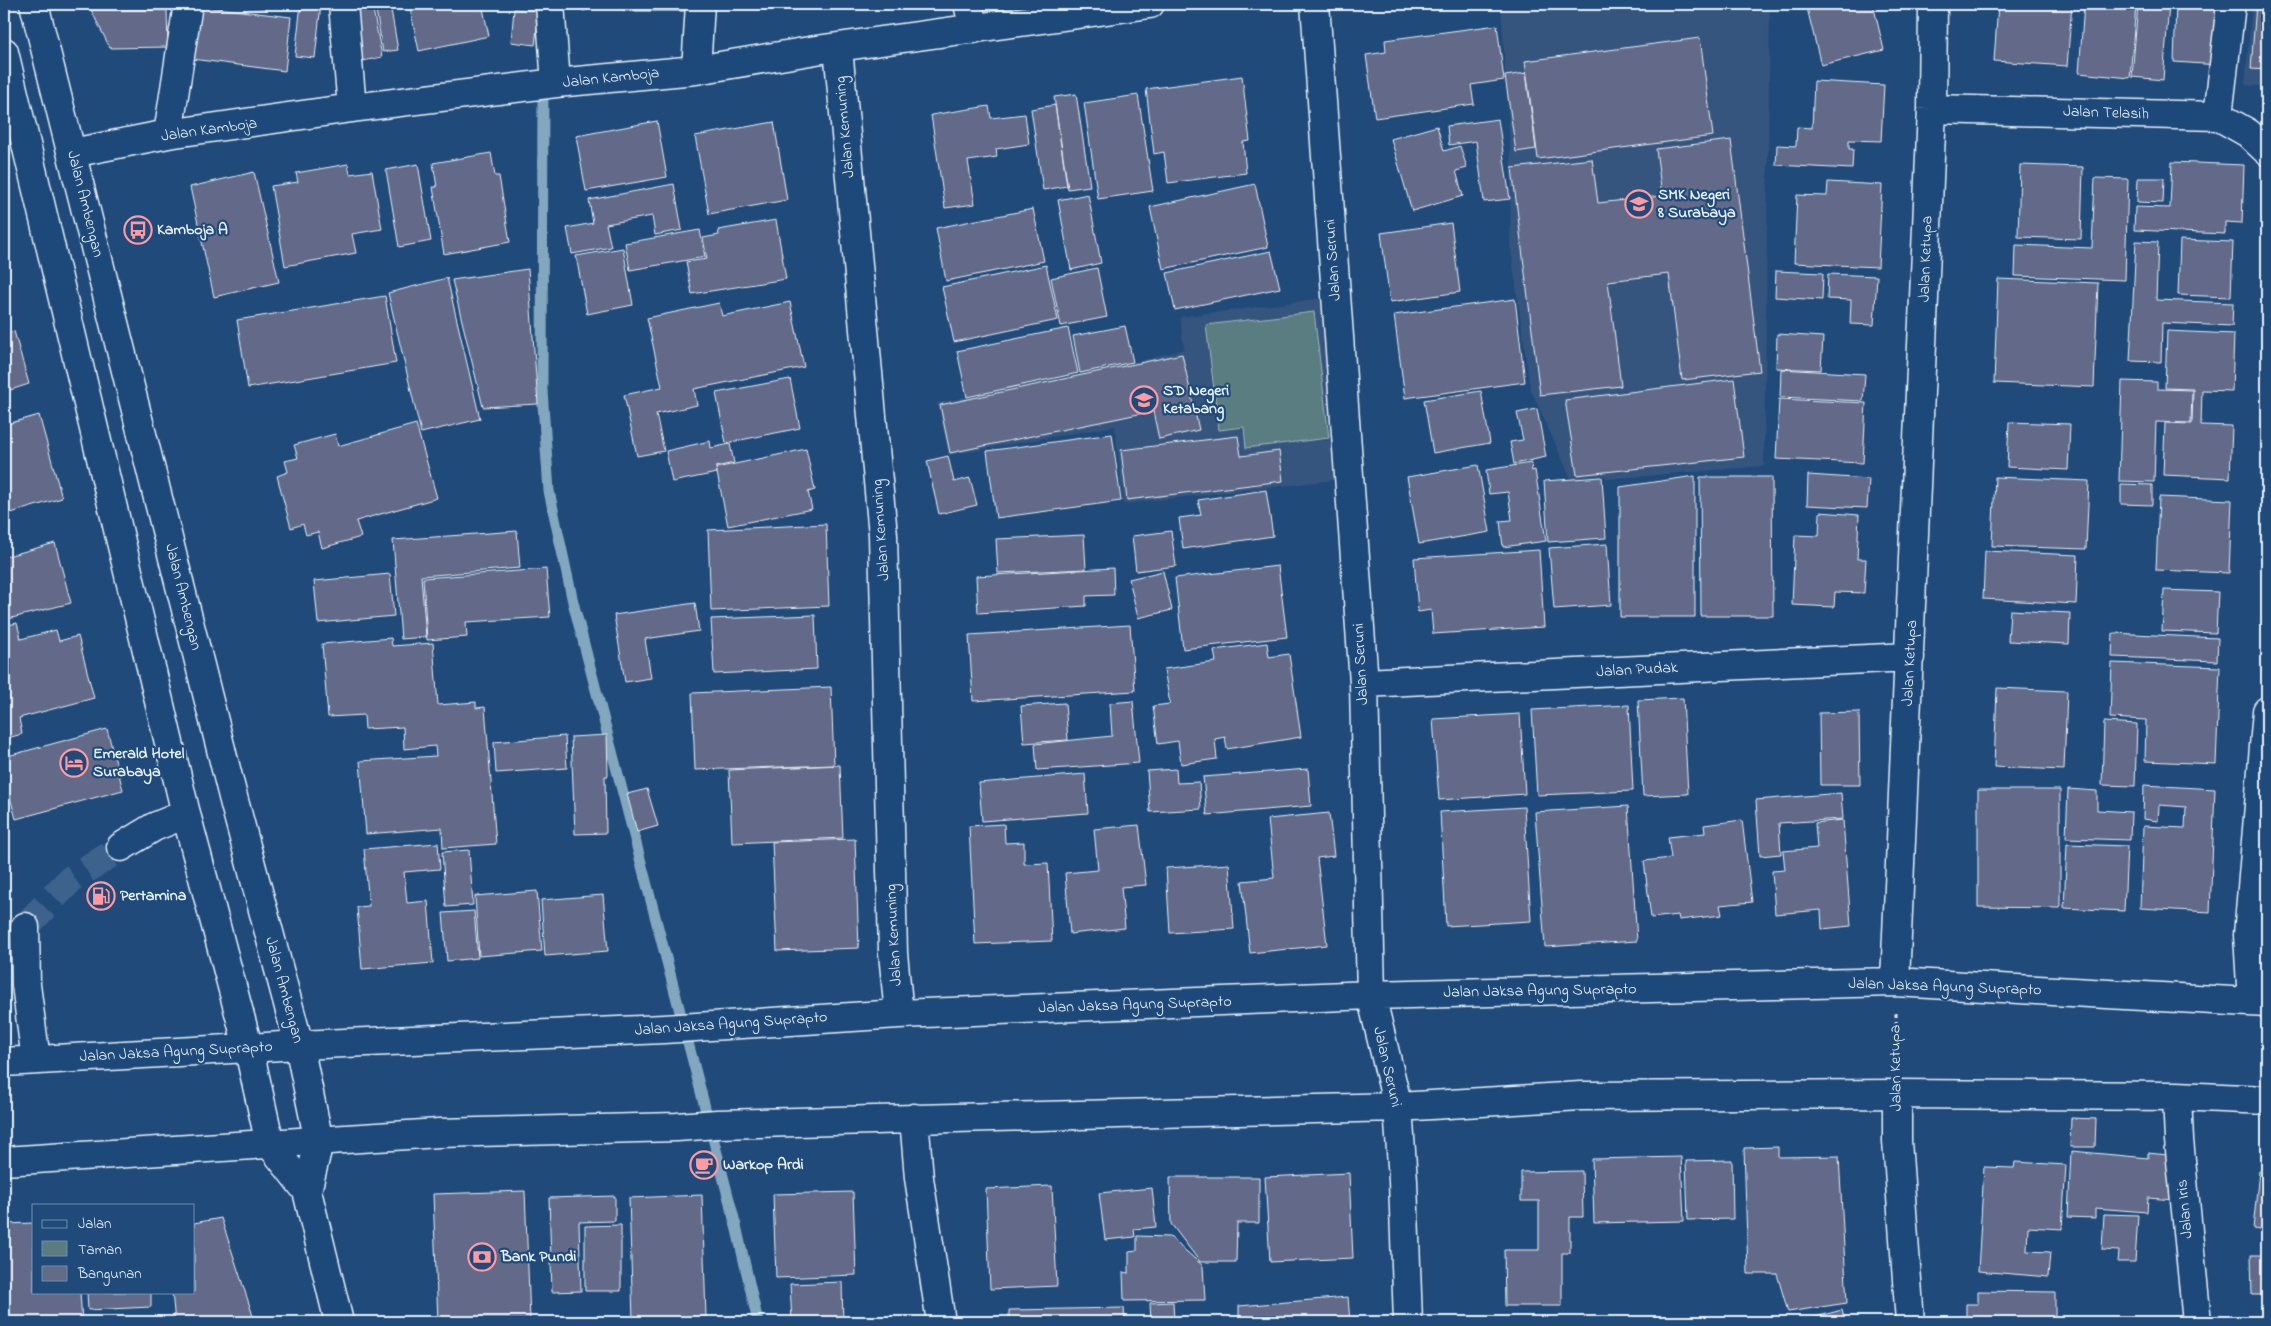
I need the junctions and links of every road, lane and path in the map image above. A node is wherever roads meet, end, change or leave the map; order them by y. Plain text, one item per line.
1 (34, 4) edge
2 (188, 4) edge
3 (343, 4) edge
4 (550, 4) edge
5 (700, 4) edge
6 (1150, 4) edge
7 (1315, 4) edge
8 (1933, 4) edge
9 (2231, 4) edge
10 (971, 16) edge
11 (838, 48) junction
12 (4, 52) edge
13 (696, 70) junction
14 (547, 85) junction
15 (352, 108) junction
16 (1932, 109) junction
17 (2218, 116) junction
18 (168, 134) junction
19 (2267, 152) edge
20 (72, 153) junction
21 (1910, 658) junction
22 (1364, 683) junction
23 (2267, 711) edge
24 (186, 814) junction
25 (121, 846) tunnel mouth
26 (24, 927) dead end
27 (1896, 982) junction
28 (1371, 995) junction
29 (2260, 1002) edge
30 (899, 1014) junction
31 (298, 1045) junction
32 (249, 1050) junction
33 (36, 1060) junction
34 (4, 1062) edge
35 (1897, 1094) junction
36 (2177, 1096) junction
37 (2267, 1100) edge
38 (1398, 1107) junction
39 (914, 1118) junction
40 (320, 1142) junction
41 (270, 1144) junction
42 (4, 1161) edge
43 (307, 1191) junction
44 (339, 1322) edge
45 (941, 1322) edge
46 (1408, 1322) edge
47 (1910, 1322) edge
48 (2197, 1322) edge

1 - 20 street, Jalan Ambengan
2 - 18 street
3 - 15 street
4 - 14 street
5 - 13 street
6 - 10 street, Jalan Kamboja
7 - 22 street, Jalan Seruni
8 - 16 street, Jalan Ketupa
9 - 17 street
10 - 11 street, Jalan Kamboja
11 - 13 street, Jalan Kamboja
11 - 30 street, Jalan Kemuning
12 - 24 street, Jalan Ambengan
13 - 14 street, Jalan Kamboja
14 - 15 street, Jalan Kamboja
15 - 18 street, Jalan Kamboja
16 - 17 street, Jalan Telasih
16 - 21 street, Jalan Ketupa
17 - 19 street, Jalan Telasih
18 - 20 street, Jalan Kamboja
20 - 31 street, Jalan Ambengan
21 - 22 street, Jalan Pudak
21 - 27 street, Jalan Ketupa
22 - 28 street, Jalan Seruni
23 - 29 street
24 - 25 street
24 - 32 street, Jalan Ambengan
26 - 33 street
27 - 28 street, Jalan Jaksa Agung Suprapto
27 - 29 street, Jalan Jaksa Agung Suprapto
27 - 35 path, Jalan Ketupa
28 - 30 street, Jalan Jaksa Agung Suprapto
28 - 38 street, Jalan Seruni
30 - 31 street, Jalan Jaksa Agung Suprapto
31 - 32 street, Jalan Jaksa Agung Suprapto
31 - 40 street, Jalan Ambengan
32 - 33 street, Jalan Jaksa Agung Suprapto
32 - 41 street, Jalan Ambengan
33 - 34 street, Jalan Jaksa Agung Suprapto
35 - 36 street
35 - 38 street
35 - 47 street, Jalan Ketupa
36 - 37 street
36 - 48 street, Jalan Iris
38 - 39 street
38 - 46 street, Jalan Seruni
39 - 40 street
39 - 45 street
40 - 41 street
40 - 43 street, Jalan Ambengan
41 - 42 street
41 - 43 street, Jalan Ambengan
43 - 44 street, Jalan Ambengan

